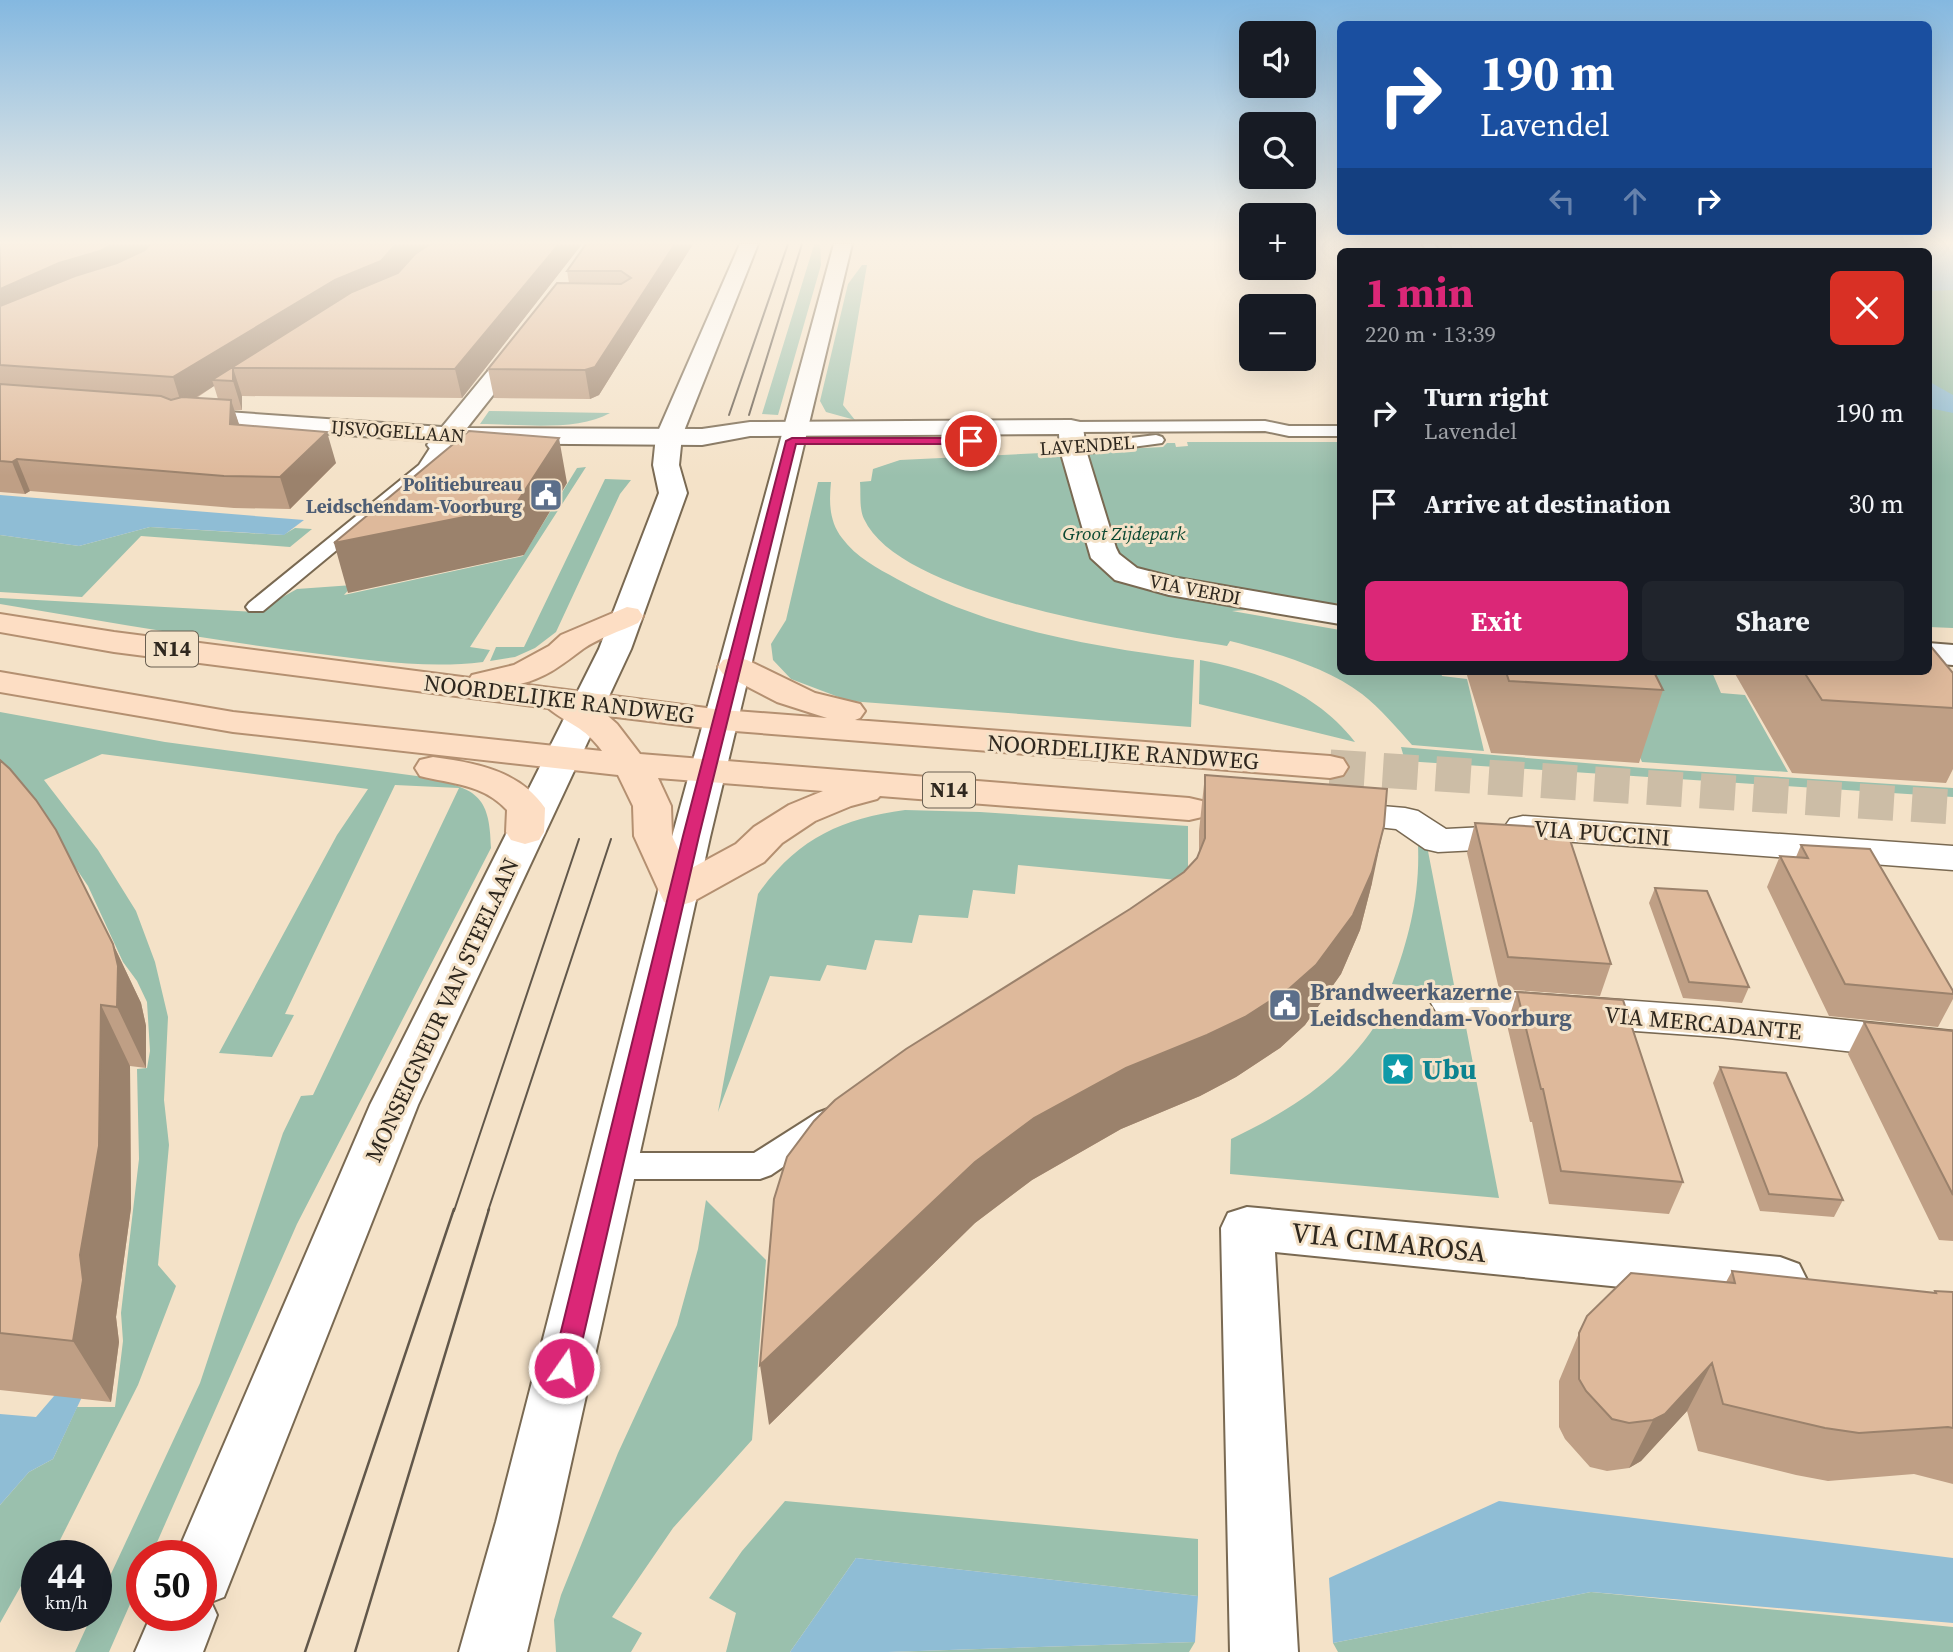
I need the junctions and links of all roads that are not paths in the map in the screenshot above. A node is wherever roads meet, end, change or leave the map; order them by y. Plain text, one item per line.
1 (718, 321) edge
2 (823, 321) edge
3 (538, 322) edge
4 (211, 401) edge
5 (1337, 421) edge
6 (1265, 426) junction
7 (1337, 431) edge
8 (794, 435) junction
9 (1072, 438) junction
10 (1337, 439) edge
11 (444, 440) junction
12 (669, 441) junction
13 (425, 468) junction
14 (400, 512) edge
15 (256, 607) dead end
16 (1337, 614) edge
17 (627, 616) junction
18 (0, 623) edge
19 (1932, 653) edge
20 (1953, 655) edge
21 (735, 667) junction
22 (0, 681) edge
23 (444, 685) junction
24 (587, 708) junction
25 (722, 720) junction
26 (344, 735) junction
27 (965, 740) junction
28 (560, 760) junction
29 (629, 765) junction
30 (1330, 767) tunnel mouth
31 (709, 772) junction
32 (890, 786) junction
33 (1189, 809) dead end
34 (1304, 810) edge
35 (525, 832) junction
36 (1953, 858) edge
37 (678, 893) junction
38 (1452, 1003) dead end
39 (1953, 1047) edge
40 (854, 1105) edge
41 (613, 1166) junction
42 (1827, 1284) edge
43 (215, 1540) edge
44 (178, 1631) edge
45 (169, 1652) edge
46 (493, 1652) edge
47 (1264, 1652) edge

1 - 12 main road
2 - 8 main road
3 - 11 main road
4 - 11 main road, IJSVOGELLAAN
5 - 6 lane, LAVENDEL
6 - 7 lane, LAVENDEL
6 - 9 lane, LAVENDEL
8 - 9 main road, LAVENDEL
8 - 12 main road, IJSVOGELLAAN
8 - 21 main road
9 - 10 lane, LAVENDEL
9 - 16 main road, VIA VERDI
11 - 12 main road, IJSVOGELLAAN
11 - 13 lane
12 - 17 main road, MONSEIGNEUR VAN STEELAAN
13 - 14 lane
13 - 15 lane
17 - 23 main road
17 - 24 main road, MONSEIGNEUR VAN STEELAAN
18 - 23 main road, NOORDELIJKE RANDWEG / N14
19 - 20 main road
21 - 25 main road
21 - 27 main road
22 - 26 main road, N14
23 - 24 main road, NOORDELIJKE RANDWEG / N14
24 - 25 main road, NOORDELIJKE RANDWEG / N14
24 - 28 main road, MONSEIGNEUR VAN STEELAAN
24 - 29 main road
25 - 27 main road, NOORDELIJKE RANDWEG / N14
25 - 31 main road
26 - 28 main road, N14
26 - 35 main road
27 - 30 main road, NOORDELIJKE RANDWEG / N14
28 - 29 main road, N14
28 - 35 main road, MONSEIGNEUR VAN STEELAAN
29 - 31 main road, N14
29 - 37 main road
31 - 32 main road, N14
31 - 37 main road
32 - 33 main road, N14
32 - 37 main road
34 - 36 street, VIA PUCCINI
35 - 43 main road, MONSEIGNEUR VAN STEELAAN
37 - 41 main road
38 - 39 street, VIA MERCADANTE
40 - 41 lane
41 - 46 main road
42 - 47 main road, VIA CIMAROSA
44 - 45 main road

